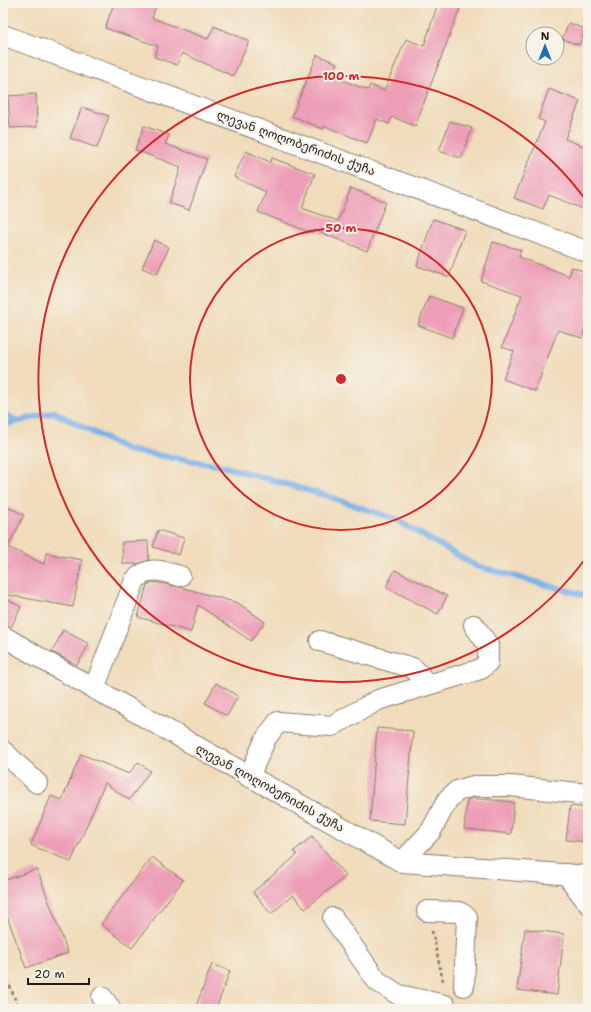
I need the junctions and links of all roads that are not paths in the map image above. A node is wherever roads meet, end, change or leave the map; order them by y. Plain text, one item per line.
1 (3, 35) edge
2 (588, 252) edge
3 (180, 576) dead end
4 (474, 625) dead end
5 (3, 636) edge
6 (320, 641) dead end
7 (425, 685) junction
8 (94, 689) junction
9 (3, 750) edge
10 (249, 777) junction
11 (37, 783) dead end
12 (588, 794) edge
13 (402, 862) junction
14 (566, 874) junction
15 (588, 876) edge
16 (588, 903) edge
17 (427, 911) road end
18 (333, 918) dead end
19 (464, 986) dead end
20 (445, 1005) road end

1 - 2 street, ლევან ღოღობერიძის ქუჩა
3 - 8 street
4 - 7 street
5 - 8 street, ლევან ღოღობერიძის ქუჩა
6 - 7 street
7 - 10 street
8 - 10 street, ლევან ღოღობერიძის ქუჩა
9 - 11 street
10 - 13 street, ლევან ღოღობერიძის ქუჩა
12 - 13 street
13 - 14 street
14 - 15 street
14 - 16 street
17 - 19 street
18 - 20 street

